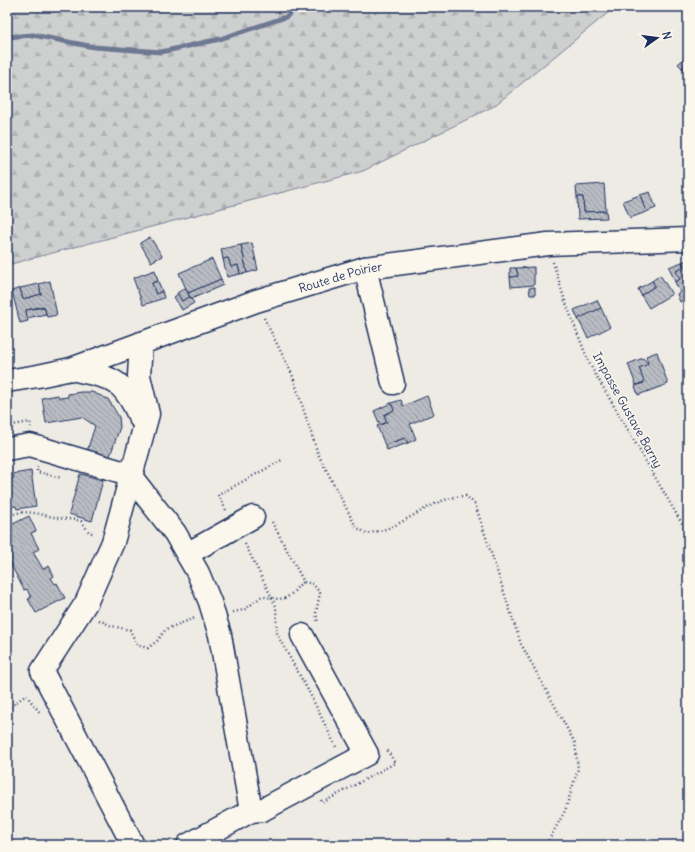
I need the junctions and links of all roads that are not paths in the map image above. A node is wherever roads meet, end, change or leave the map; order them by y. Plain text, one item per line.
1 (688, 239) edge
2 (365, 268) junction
3 (141, 343) junction
4 (71, 369) junction
5 (7, 381) edge
6 (393, 383) dead end
7 (142, 437) junction
8 (7, 450) edge
9 (132, 478) junction
10 (245, 522) road end
11 (187, 554) junction
12 (302, 635) dead end
13 (251, 811) junction
14 (133, 845) edge
15 (188, 845) edge

1 - 2 street, Route de Poirier
2 - 3 street, Route de Poirier
2 - 6 street
3 - 4 street, Route de Poirier
3 - 7 street
4 - 5 street, Route de Poirier
4 - 7 street
7 - 9 street
8 - 9 street
9 - 11 street
9 - 14 street
10 - 11 street
11 - 13 street
12 - 13 street
13 - 15 street

